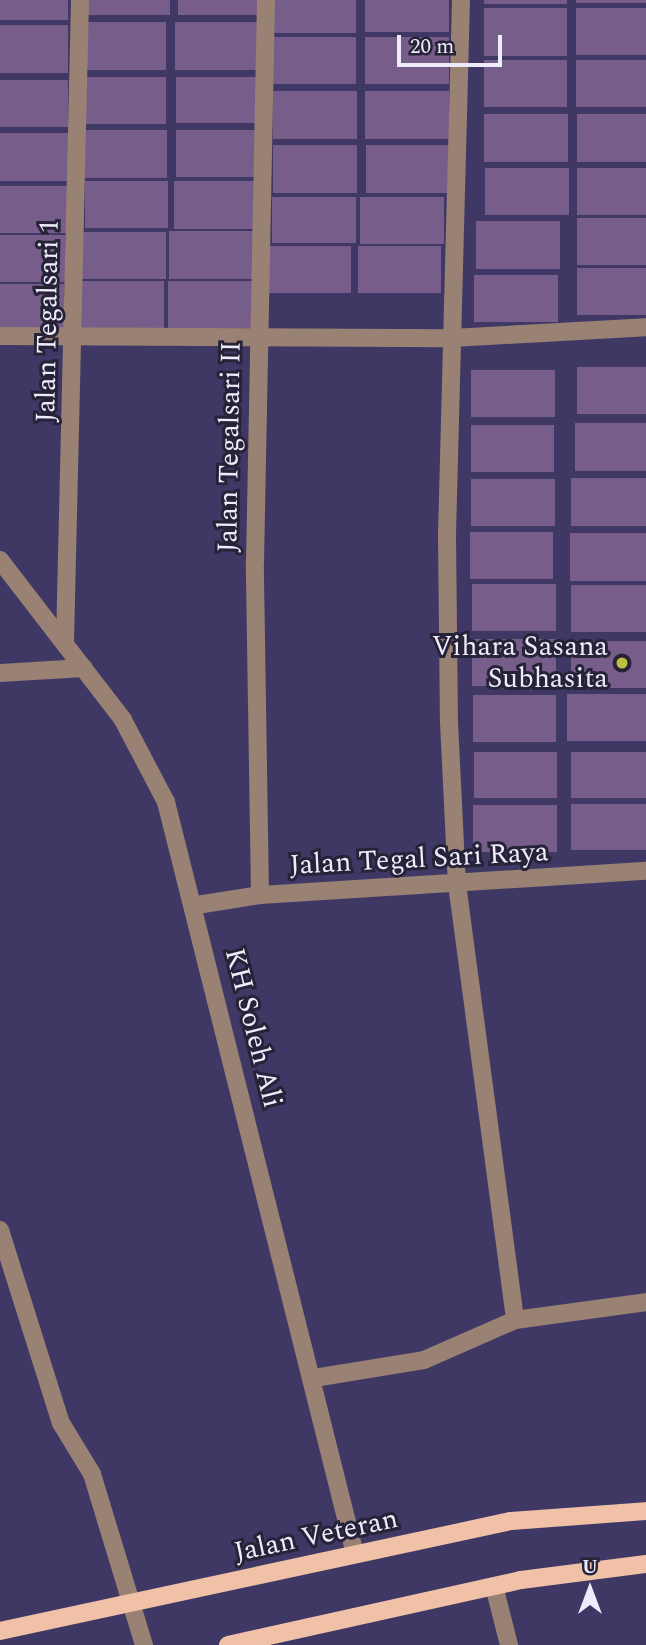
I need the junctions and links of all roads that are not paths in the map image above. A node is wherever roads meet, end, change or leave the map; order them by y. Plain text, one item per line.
1 (80, 0) edge
2 (266, 0) edge
3 (461, 0) edge
4 (646, 327) edge
5 (258, 333) junction
6 (75, 335) junction
7 (0, 336) edge
8 (452, 338) junction
9 (0, 560) edge
10 (65, 642) junction
11 (84, 668) junction
12 (0, 673) edge
13 (646, 871) edge
14 (457, 884) junction
15 (260, 895) junction
16 (197, 905) junction
17 (0, 1230) edge
18 (646, 1302) edge
19 (515, 1320) junction
20 (314, 1378) junction
21 (646, 1511) edge
22 (355, 1554) junction
23 (646, 1564) edge
24 (494, 1586) junction
25 (131, 1603) junction
26 (0, 1631) edge
27 (144, 1645) edge
28 (228, 1645) edge
29 (509, 1645) edge

1 - 6 street, Jalan Tegalsari 1
2 - 5 street, Jalan Tegalsari II
3 - 8 street
4 - 8 street
5 - 6 street
5 - 8 street
5 - 15 street, Jalan Tegalsari II
6 - 7 street
6 - 10 street, Jalan Tegalsari 1
8 - 14 street
9 - 10 street, KH Soleh Ali
10 - 11 street, KH Soleh Ali
11 - 12 street
11 - 16 street, KH Soleh Ali
13 - 14 street, Jalan Tegal Sari Raya
14 - 15 street, Jalan Tegal Sari Raya
14 - 19 street
15 - 16 street, Jalan Tegal Sari Raya
16 - 20 street, KH Soleh Ali
17 - 25 street
18 - 19 street
19 - 20 street
20 - 22 street, KH Soleh Ali
21 - 22 main road, Jalan Veteran
22 - 25 main road, Jalan Veteran
23 - 24 main road
24 - 28 main road
24 - 29 street
25 - 26 main road, Jalan Veteran
25 - 27 street

